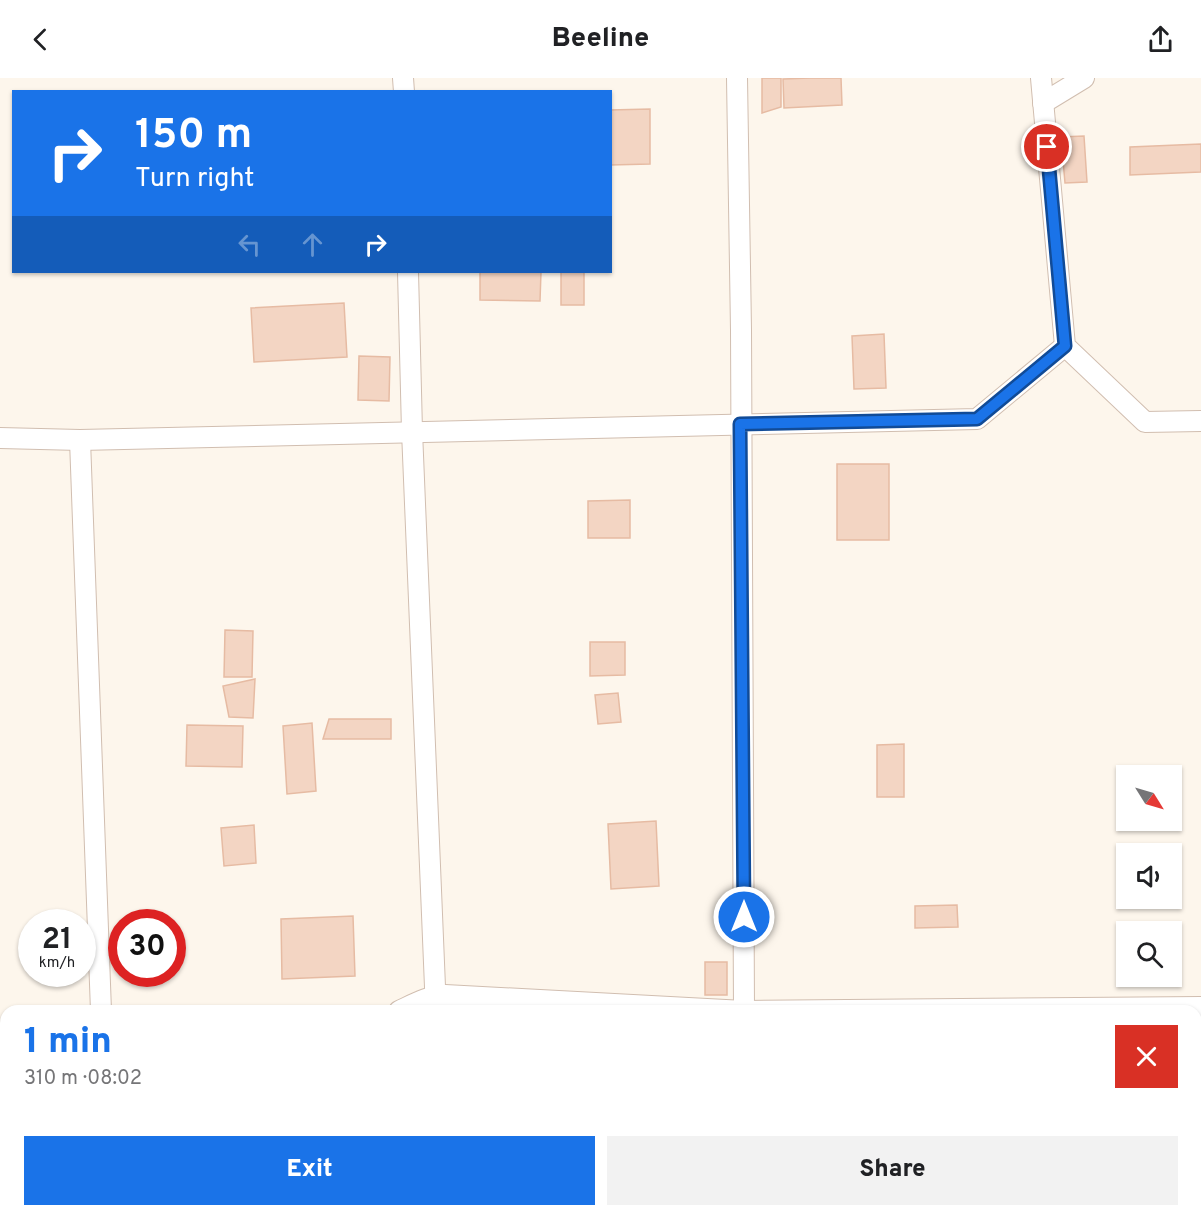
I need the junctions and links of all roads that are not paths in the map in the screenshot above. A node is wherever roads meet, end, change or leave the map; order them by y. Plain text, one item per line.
1 (736, 78) edge
2 (1041, 78) edge
3 (1083, 78) edge
4 (1043, 103) junction
5 (408, 273) edge
6 (1065, 346) junction
7 (1201, 421) edge
8 (740, 424) junction
9 (412, 431) junction
10 (0, 438) edge
11 (80, 440) junction
12 (436, 1003) edge
13 (101, 1005) edge
14 (412, 1005) edge
15 (513, 1005) edge
16 (744, 1005) edge

1 - 8 street
2 - 4 street
3 - 4 street
4 - 6 street
5 - 9 street
6 - 7 street
6 - 8 street
8 - 9 street
8 - 16 street
9 - 11 street
9 - 12 street
10 - 11 street
11 - 13 street
12 - 14 street
12 - 15 street

